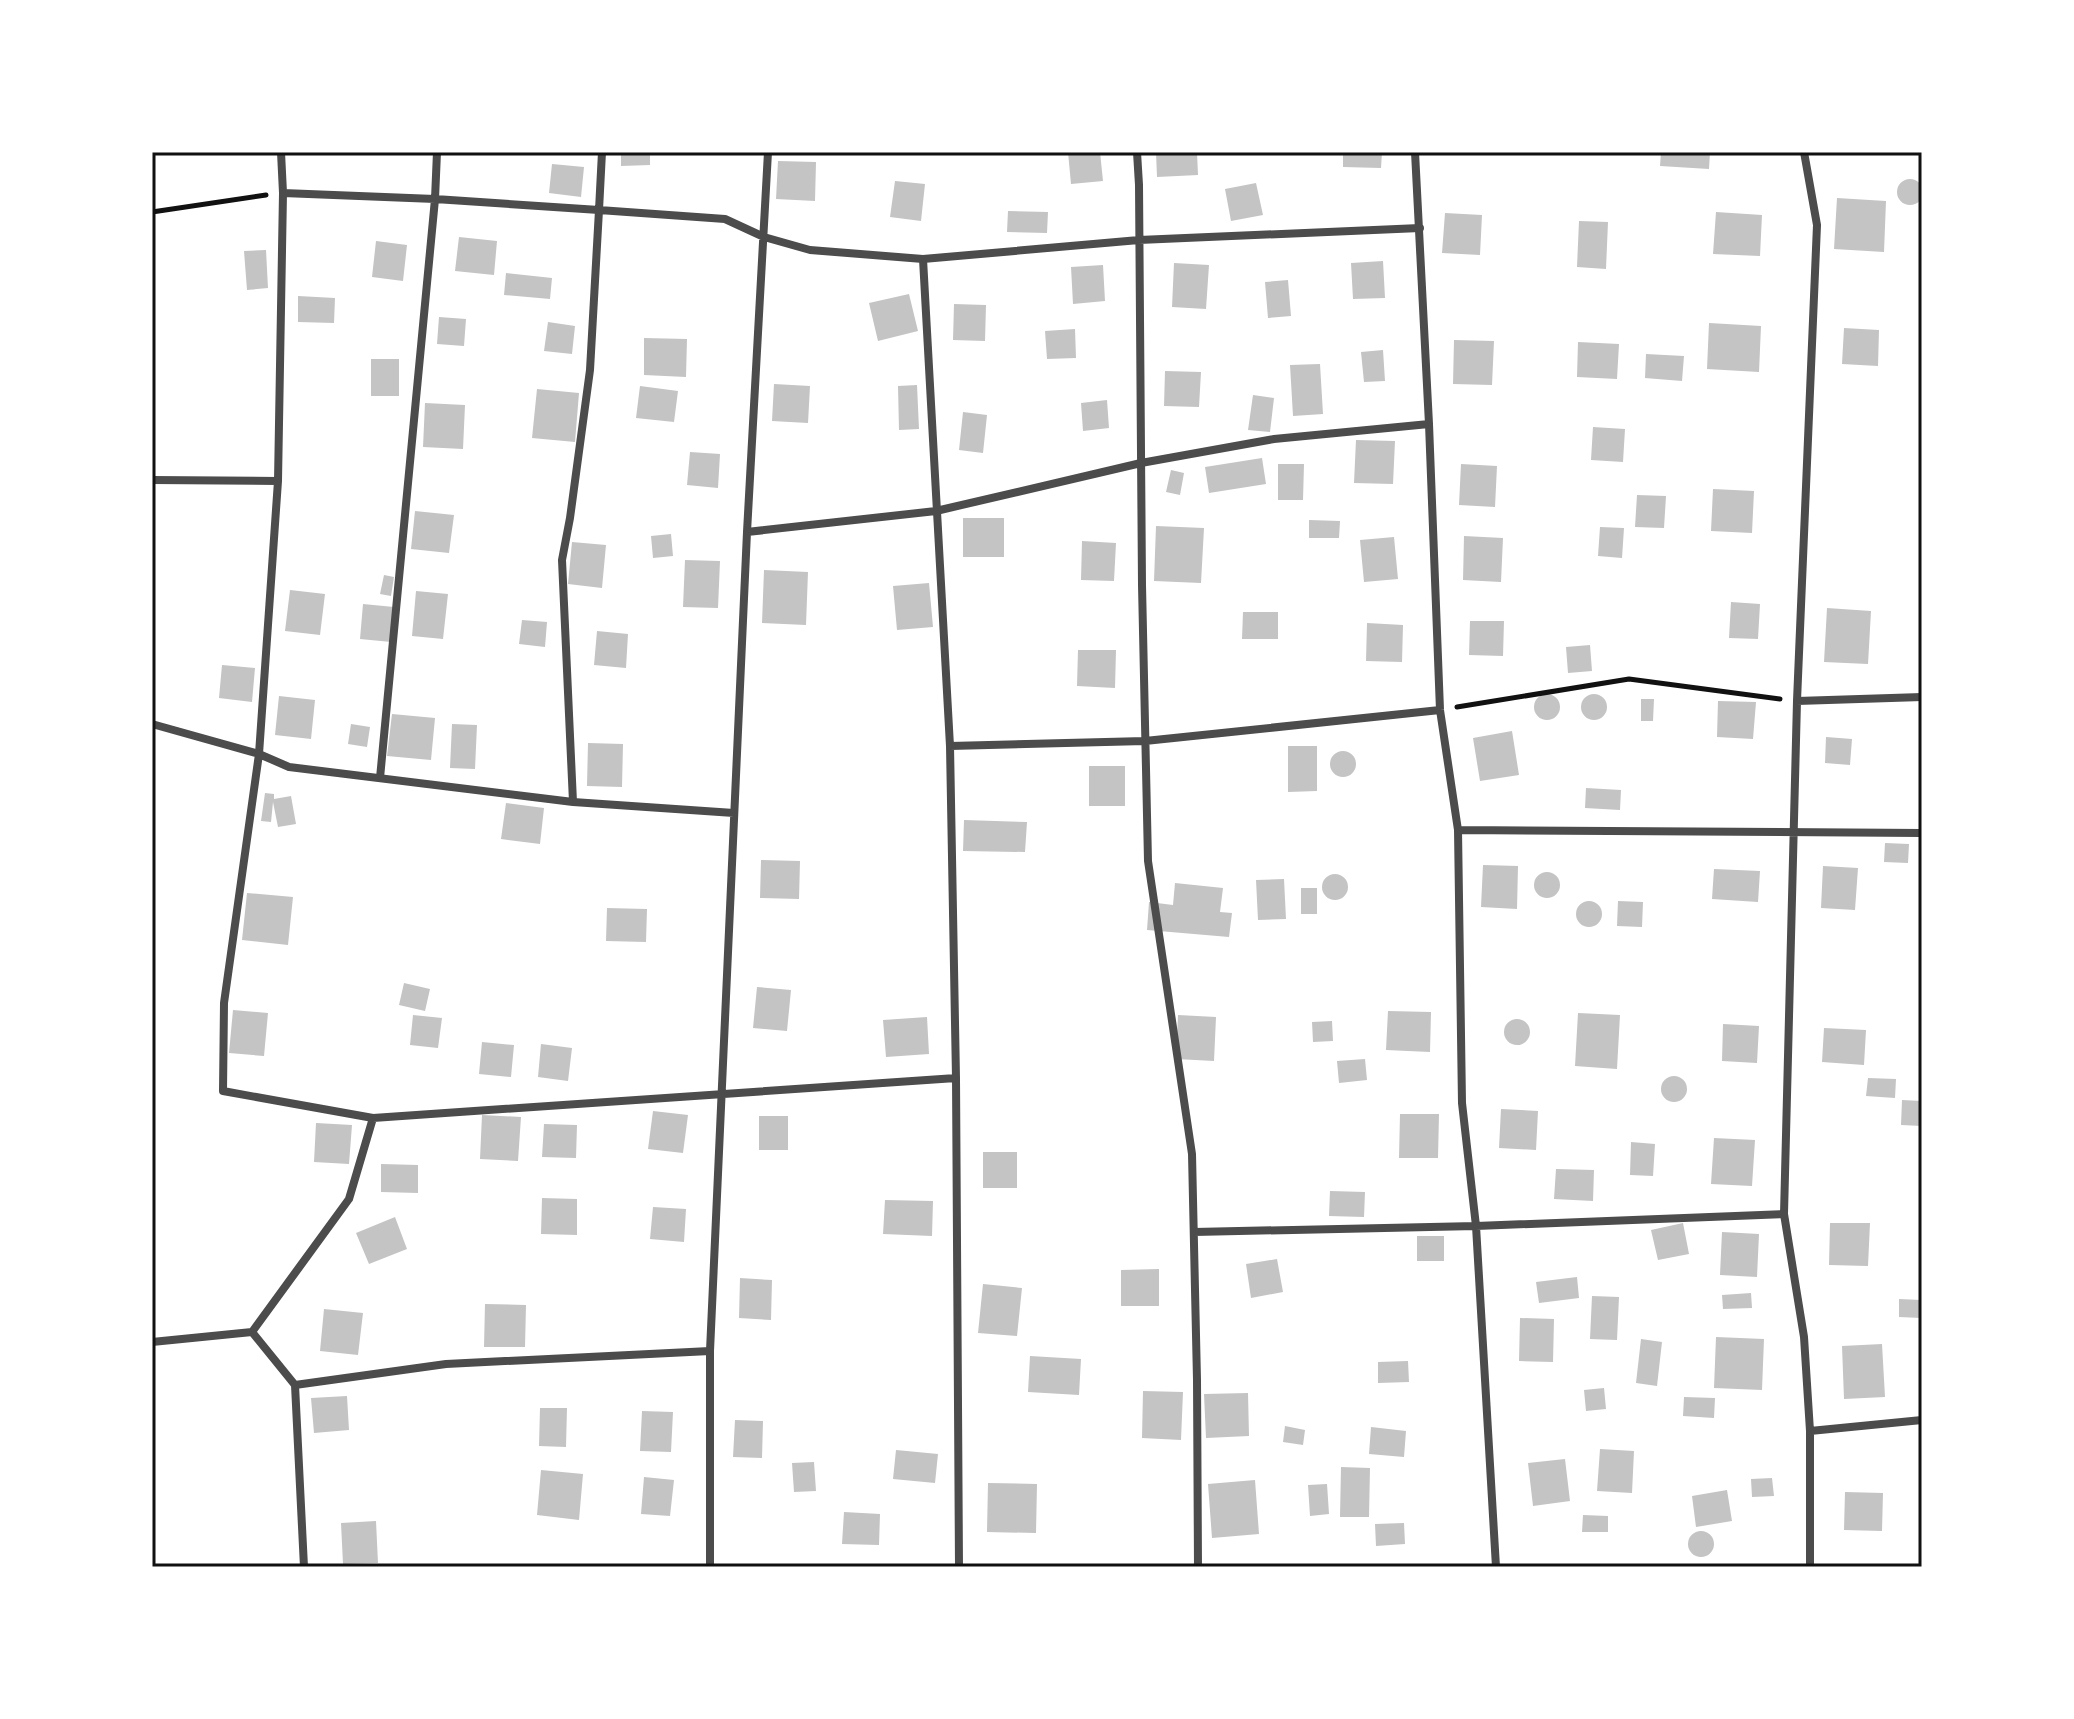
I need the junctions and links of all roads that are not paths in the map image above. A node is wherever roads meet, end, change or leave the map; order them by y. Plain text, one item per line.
1 (281, 152) edge
2 (437, 152) edge
3 (602, 152) edge
4 (768, 152) edge
5 (1137, 152) edge
6 (1415, 152) edge
7 (1804, 152) edge
8 (283, 193) junction
9 (435, 199) junction
10 (599, 210) junction
11 (1420, 228) junction
12 (764, 237) junction
13 (1139, 240) junction
14 (923, 259) junction
15 (1429, 424) junction
16 (1141, 463) junction
17 (152, 480) edge
18 (278, 481) junction
19 (936, 511) junction
20 (747, 532) junction
21 (1922, 697) edge
22 (1797, 701) junction
23 (1440, 710) junction
24 (152, 724) edge
25 (1145, 741) junction
26 (950, 746) junction
27 (259, 754) junction
28 (380, 778) junction
29 (573, 802) junction
30 (734, 813) junction
31 (1458, 830) junction
32 (1793, 833) junction
33 (1922, 833) edge
34 (956, 1078) junction
35 (723, 1093) junction
36 (373, 1118) junction
37 (1784, 1214) junction
38 (1476, 1226) junction
39 (1194, 1232) junction
40 (252, 1332) junction
41 (152, 1342) edge
42 (710, 1351) junction
43 (295, 1385) junction
44 (1922, 1420) edge
45 (1810, 1431) junction
46 (304, 1567) edge
47 (710, 1567) edge
48 (959, 1567) edge
49 (1198, 1567) edge
50 (1496, 1567) edge
51 (1810, 1567) edge

1 - 8 street
2 - 9 street
3 - 10 street
4 - 12 street
5 - 13 street
6 - 11 street
7 - 22 street
8 - 9 street
8 - 18 street
9 - 10 street
9 - 28 street
10 - 12 street
10 - 29 street
11 - 13 street
11 - 15 street
12 - 14 street
12 - 20 street
13 - 14 street
13 - 16 street
14 - 19 street
15 - 16 street
15 - 23 street
16 - 19 street
16 - 25 street
17 - 18 street
18 - 27 street
19 - 20 street
19 - 26 street
20 - 30 street
21 - 22 street
22 - 32 street
23 - 25 street
23 - 31 street
24 - 27 street
25 - 26 street
25 - 39 street
26 - 34 street
27 - 28 street
27 - 36 street
28 - 29 street
29 - 30 street
30 - 35 street
31 - 32 street
31 - 38 street
32 - 33 street
32 - 37 street
34 - 35 street
34 - 48 street
35 - 36 street
35 - 42 street
36 - 40 street
37 - 38 street
37 - 45 street
38 - 39 street
38 - 50 street
39 - 49 street
40 - 41 street
40 - 43 street
42 - 43 street
42 - 47 street
43 - 46 street
44 - 45 street
45 - 51 street

